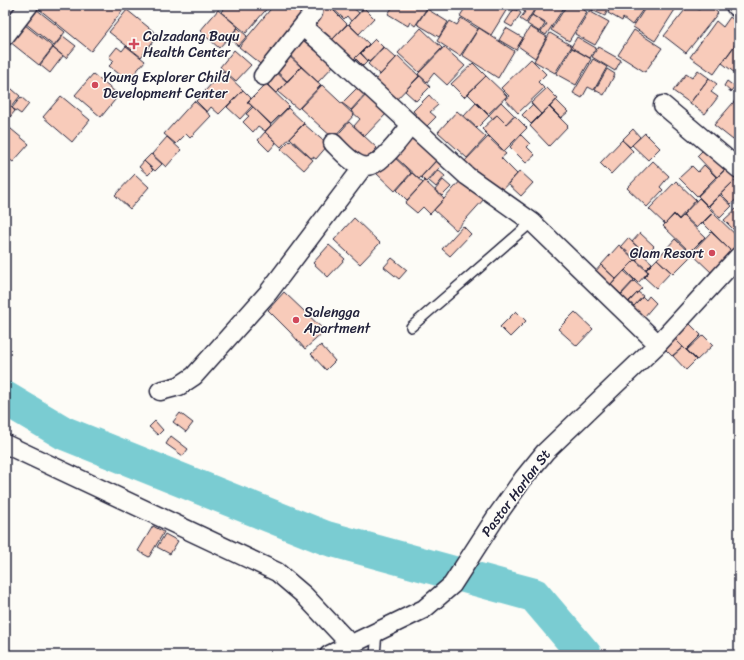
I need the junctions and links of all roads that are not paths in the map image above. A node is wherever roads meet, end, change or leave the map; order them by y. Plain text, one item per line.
1 (29, 5) edge
2 (309, 5) edge
3 (303, 27) junction
4 (5, 36) edge
5 (263, 76) dead end
6 (663, 105) dead end
7 (412, 125) junction
8 (333, 143) dead end
9 (363, 167) junction
10 (739, 169) edge
11 (532, 222) junction
12 (739, 256) edge
13 (411, 328) dead end
14 (658, 344) junction
15 (160, 391) dead end
16 (5, 444) edge
17 (377, 632) junction
18 (350, 644) junction
19 (329, 655) edge
20 (375, 655) edge

1 - 4 street
2 - 3 street
3 - 5 street
3 - 7 street
6 - 10 street
7 - 9 street
7 - 11 street
8 - 9 street
9 - 15 street
11 - 13 lane
11 - 14 street
12 - 14 street, Pastor Harlan St
14 - 17 street, Pastor Harlan St
16 - 18 street
17 - 18 street, Pastor Harlan St
17 - 20 lane
18 - 19 street, Pastor Harlan St

